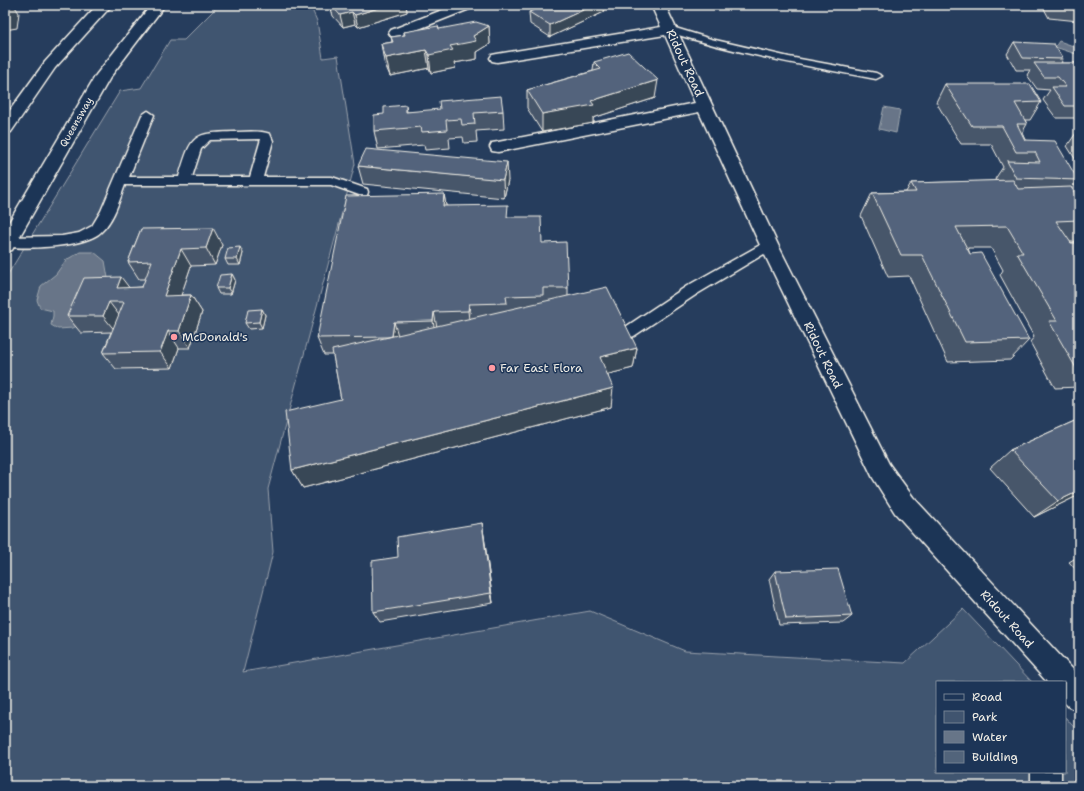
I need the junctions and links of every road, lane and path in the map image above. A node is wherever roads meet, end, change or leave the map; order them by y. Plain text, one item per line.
1 (105, 5) edge
2 (158, 5) edge
3 (467, 5) edge
4 (658, 5) edge
5 (669, 29) junction
6 (396, 33) dead end
7 (497, 58) dead end
8 (876, 76) dead end
9 (705, 106) junction
10 (148, 115) dead end
11 (5, 128) edge
12 (498, 147) dead end
13 (119, 181) junction
14 (184, 181) junction
15 (255, 181) junction
16 (362, 192) dead end
17 (6, 244) edge
18 (769, 245) junction
19 (629, 332) edge
20 (1050, 674) edge
21 (1059, 681) edge
22 (1066, 687) edge
23 (1079, 697) edge
24 (1046, 773) edge
25 (1046, 786) edge

1 - 11 main road
2 - 17 main road, Queensway
3 - 6 main road
4 - 5 main road, Ridout Road
5 - 7 main road
5 - 8 lane
5 - 9 main road, Ridout Road
9 - 12 main road
9 - 18 main road, Ridout Road
10 - 13 lane
13 - 14 lane
13 - 17 lane
14 - 15 lane
14 - 15 lane
15 - 16 lane
18 - 19 lane
18 - 20 main road, Ridout Road
20 - 21 main road, Ridout Road
22 - 23 main road, Ridout Road
24 - 25 main road

